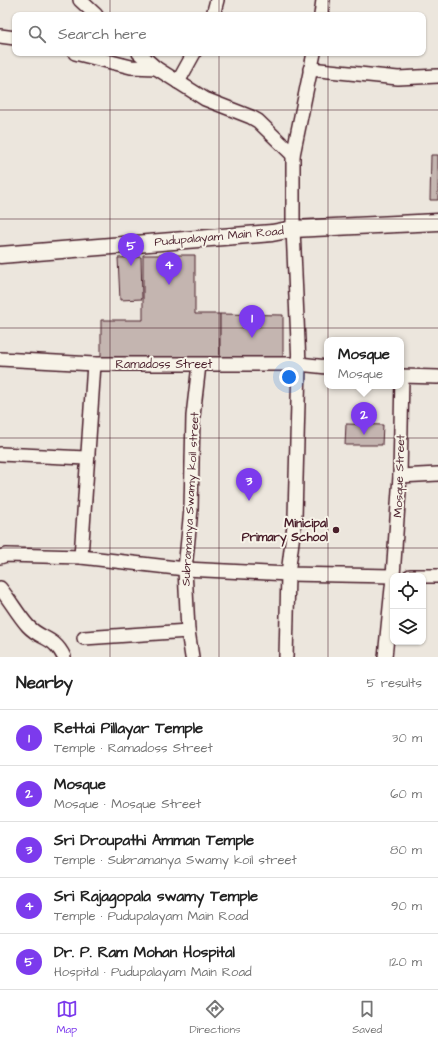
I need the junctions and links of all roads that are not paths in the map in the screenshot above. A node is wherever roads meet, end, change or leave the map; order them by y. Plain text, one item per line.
1 (80, 0) edge
2 (217, 0) edge
3 (323, 0) edge
4 (93, 12) edge
5 (214, 12) edge
6 (321, 12) edge
7 (0, 36) edge
8 (12, 38) edge
9 (87, 56) edge
10 (142, 56) edge
11 (192, 56) edge
12 (313, 56) edge
13 (156, 68) junction
14 (310, 69) junction
15 (438, 76) edge
16 (178, 82) junction
17 (293, 155) junction
18 (438, 222) edge
19 (293, 229) junction
20 (0, 255) edge
21 (0, 359) edge
22 (94, 364) junction
23 (299, 364) junction
24 (199, 365) junction
25 (324, 367) edge
26 (404, 376) edge
27 (438, 377) edge
28 (401, 389) edge
29 (0, 454) edge
30 (86, 458) junction
31 (438, 474) edge
32 (400, 476) junction
33 (0, 557) edge
34 (81, 557) junction
35 (184, 569) junction
36 (393, 573) edge
37 (288, 574) junction
38 (426, 576) edge
39 (438, 576) edge
40 (390, 577) edge
41 (0, 588) edge
42 (390, 607) edge
43 (188, 631) junction
44 (84, 638) dead end
45 (64, 657) edge
46 (192, 657) edge
47 (286, 657) edge
48 (385, 657) edge

1 - 4 street
2 - 5 street
3 - 6 street
7 - 8 street
9 - 13 street
10 - 13 street
11 - 16 street
12 - 14 street
13 - 16 street
14 - 15 street
14 - 17 street
16 - 17 street
17 - 19 street
18 - 19 street, Pudupalayam Main Road
19 - 20 street, Pudupalayam Main Road
19 - 23 street
21 - 22 street, Ramadoss Street
22 - 24 street, Ramadoss Street
22 - 30 street
23 - 24 street, Ramadoss Street
23 - 25 street, Ramadoss Street
23 - 37 street
24 - 35 street, Subramanya Swamy koil street
26 - 27 street
28 - 32 street, Mosque Street
29 - 30 street
30 - 34 street
31 - 32 street
32 - 36 street, Mosque Street
33 - 34 street
34 - 35 street
35 - 37 street
35 - 43 street, Subramanya Swamy koil street
37 - 40 street
37 - 47 street
38 - 39 street
41 - 45 street
42 - 48 street, Mosque Street
43 - 44 street
43 - 46 street, Subramanya Swamy koil street

